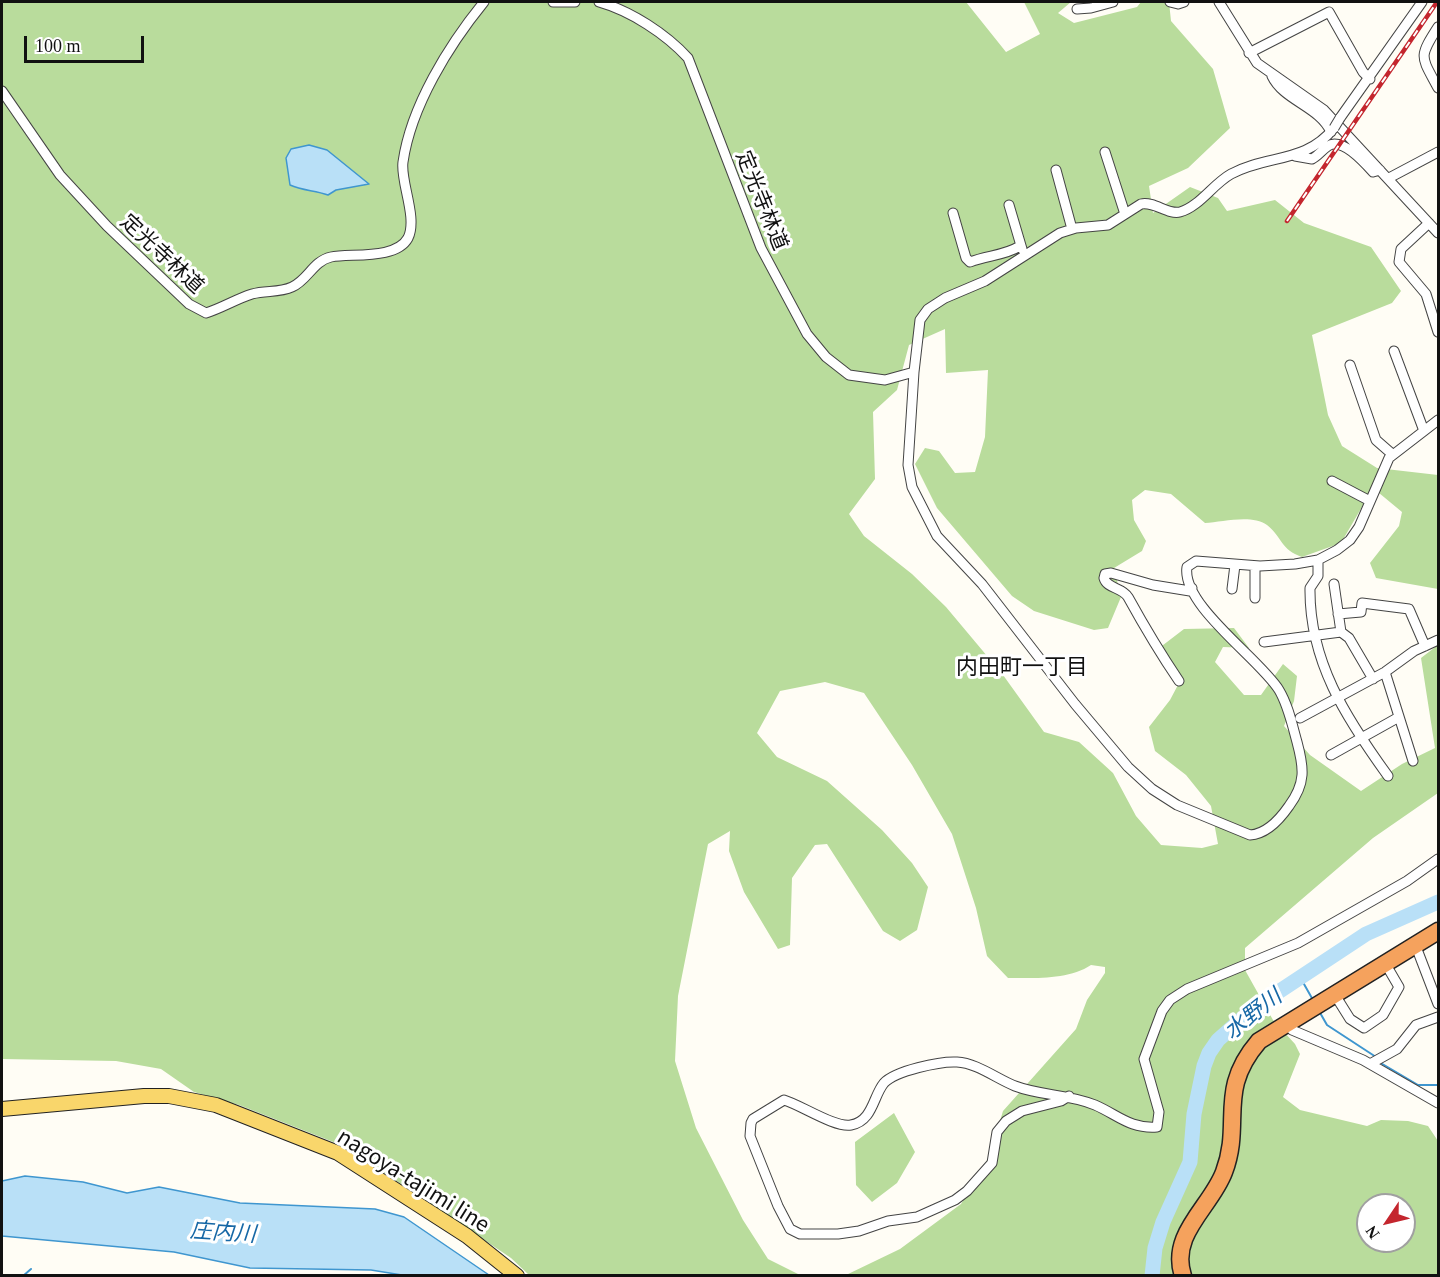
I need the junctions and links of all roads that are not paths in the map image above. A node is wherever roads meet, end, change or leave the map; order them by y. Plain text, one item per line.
1 (484, 2) edge
2 (553, 2) edge
3 (575, 2) edge
4 (599, 2) edge
5 (1113, 2) edge
6 (1170, 2) edge
7 (1184, 2) edge
8 (1219, 2) edge
9 (1323, 2) edge
10 (1422, 2) edge
11 (1077, 9) dead end
12 (1329, 12) junction
13 (1438, 27) edge
14 (1248, 53) junction
15 (1271, 74) junction
16 (1370, 79) junction
17 (1438, 88) edge
18 (2, 92) edge
19 (1332, 130) junction
20 (1105, 152) dead end
21 (1438, 152) edge
22 (1295, 156) junction
23 (1380, 170) junction
24 (1056, 171) dead end
25 (1389, 178) junction
26 (1009, 205) dead end
27 (953, 213) dead end
28 (1125, 214) junction
29 (1429, 223) junction
30 (1072, 229) junction
31 (1438, 233) edge
32 (1023, 250) junction
33 (1436, 319) edge
34 (1438, 332) edge
35 (1394, 351) dead end
36 (1350, 365) dead end
37 (914, 372) junction
38 (1438, 421) edge
39 (1424, 431) junction
40 (1392, 454) junction
41 (1332, 481) dead end
42 (1370, 501) junction
43 (1318, 560) junction
44 (1235, 565) junction
45 (1255, 566) junction
46 (1334, 584) dead end
47 (1192, 588) junction
48 (1232, 589) dead end
49 (1255, 598) dead end
50 (1338, 614) junction
51 (1341, 632) junction
52 (1313, 636) junction
53 (1438, 640) edge
54 (1264, 642) dead end
55 (1425, 646) junction
56 (1385, 672) junction
57 (1373, 679) junction
58 (1179, 681) dead end
59 (1337, 697) junction
60 (1399, 717) junction
61 (1300, 718) dead end
62 (1361, 738) junction
63 (1331, 755) dead end
64 (1413, 761) dead end
65 (1388, 776) dead end
66 (1438, 859) edge
67 (1438, 931) edge
68 (1415, 944) junction
69 (1385, 963) junction
70 (1323, 1002) junction
71 (1438, 1004) edge
72 (1438, 1017) edge
73 (1288, 1024) junction
74 (1370, 1064) junction
75 (1069, 1096) junction
76 (1438, 1103) edge
77 (2, 1109) edge
78 (517, 1275) edge
79 (1183, 1275) edge

1 - 18 street, 定光寺林道
2 - 3 street
4 - 37 street, 定光寺林道
5 - 11 street
6 - 7 street
8 - 14 street
9 - 12 street
10 - 16 street
12 - 14 street
12 - 16 street
13 - 17 street
14 - 15 street
15 - 19 street
15 - 23 street
16 - 19 street, bridge
19 - 22 street
20 - 28 street
21 - 25 street
22 - 23 street
22 - 28 street
23 - 25 street
24 - 30 street
25 - 29 street
26 - 32 street
27 - 32 street
28 - 30 street
29 - 31 street
29 - 33 street
30 - 32 street
32 - 37 street
33 - 34 street
35 - 39 street
36 - 40 street
37 - 47 street
38 - 39 street
39 - 40 street
40 - 42 street
41 - 42 street
42 - 43 street
43 - 45 street
43 - 52 street
44 - 45 street
44 - 47 street
44 - 48 street
45 - 49 street
46 - 50 street
47 - 58 street
50 - 51 street
50 - 55 street
51 - 52 street
51 - 57 street
52 - 54 street
52 - 59 street
53 - 55 street
55 - 56 street
56 - 57 street
56 - 60 street
57 - 59 street
59 - 61 street
59 - 62 street
60 - 62 street
60 - 64 street
62 - 63 street
62 - 65 street
66 - 75 street
67 - 68 highway
68 - 69 highway
68 - 71 street
69 - 70 highway
69 - 70 street
70 - 73 highway
72 - 74 street
73 - 74 street
73 - 79 highway
74 - 76 street
75 - 75 street
77 - 78 main road, nagoya-tajimi line

